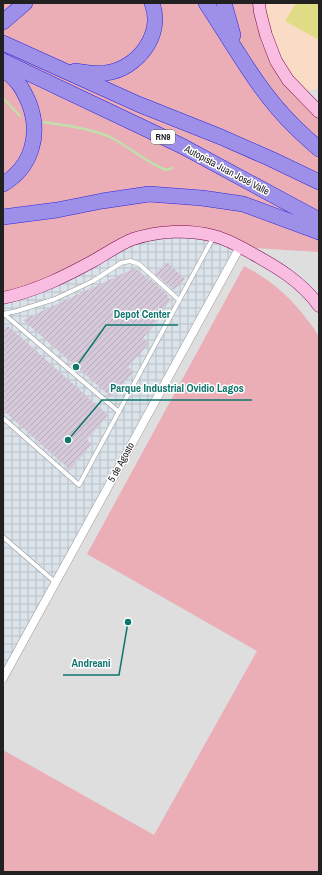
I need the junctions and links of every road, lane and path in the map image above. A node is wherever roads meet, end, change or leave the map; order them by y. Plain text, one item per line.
1 (25, 3) edge
2 (152, 3) edge
3 (206, 3) edge
4 (224, 3) edge
5 (259, 3) edge
6 (3, 22) edge
7 (3, 43) edge
8 (238, 51) junction
9 (3, 61) edge
10 (48, 64) junction
11 (3, 69) edge
12 (318, 109) edge
13 (319, 149) edge
14 (319, 182) edge
15 (3, 184) edge
16 (3, 217) edge
17 (319, 220) edge
18 (319, 232) edge
19 (214, 236) junction
20 (240, 247) junction
21 (3, 298) edge
22 (179, 300) junction
23 (319, 306) edge
24 (4, 314) edge
25 (119, 412) junction
26 (3, 418) edge
27 (3, 536) edge
28 (55, 582) junction
29 (3, 678) edge

1 - 6 highway
2 - 10 highway
3 - 8 highway
4 - 8 highway
5 - 12 main road
7 - 10 highway, RN9
8 - 13 highway
9 - 17 highway, Autopista Juan José Valle / RN9
10 - 14 highway, RN9
11 - 15 highway
16 - 18 highway
19 - 20 main road
19 - 21 main road
19 - 22 lane
20 - 23 main road
20 - 28 street, 5 de Agosto
22 - 24 lane
22 - 25 lane
24 - 25 lane
25 - 26 lane
27 - 28 lane
28 - 29 street, 5 de Agosto

